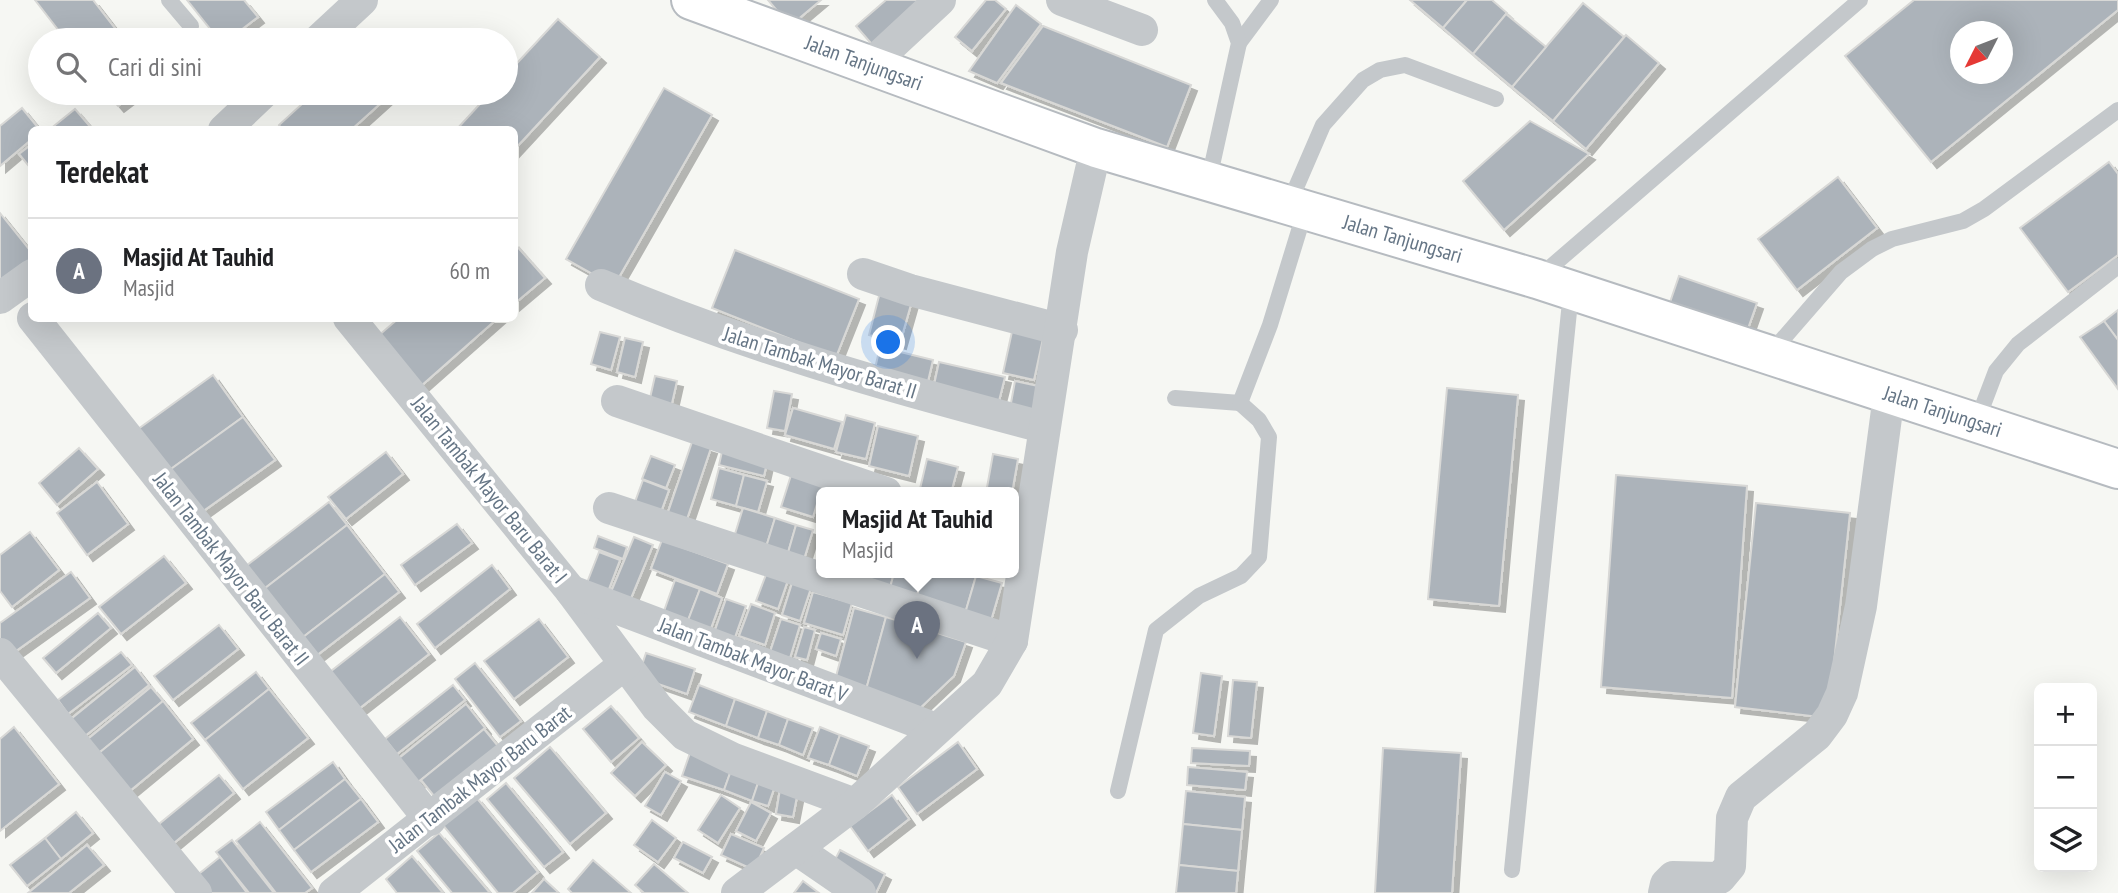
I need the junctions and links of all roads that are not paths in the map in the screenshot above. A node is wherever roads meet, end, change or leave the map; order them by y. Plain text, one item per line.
1 (169, 0) edge
2 (362, 0) edge
3 (691, 0) edge
4 (940, 0) edge
5 (1062, 0) edge
6 (1215, 0) edge
7 (1271, 0) edge
8 (1860, 0) edge
9 (191, 26) dead end
10 (332, 28) edge
11 (1142, 30) dead end
12 (1239, 43) junction
13 (869, 66) junction
14 (1496, 99) dead end
15 (250, 105) edge
16 (2118, 110) edge
17 (228, 126) edge
18 (1096, 148) junction
19 (1209, 179) junction
20 (1297, 209) junction
21 (2118, 267) edge
22 (863, 274) dead end
23 (601, 285) dead end
24 (1554, 286) junction
25 (14, 288) edge
26 (28, 311) edge
27 (35, 322) edge
28 (352, 322) edge
29 (1062, 330) junction
30 (1769, 355) junction
31 (1889, 395) junction
32 (1175, 398) dead end
33 (617, 401) dead end
34 (1240, 403) junction
35 (1977, 421) junction
36 (1043, 428) junction
37 (2118, 470) edge
38 (868, 487) edge
39 (610, 508) dead end
40 (1021, 532) edge
41 (1019, 556) edge
42 (816, 576) edge
43 (822, 578) edge
44 (1017, 578) edge
45 (571, 591) junction
46 (1012, 641) junction
47 (0, 654) edge
48 (625, 664) junction
49 (936, 730) junction
50 (1118, 791) dead end
51 (855, 804) junction
52 (430, 820) junction
53 (796, 849) junction
54 (1512, 870) dead end
55 (739, 892) edge
56 (196, 893) edge
57 (334, 893) edge
58 (860, 893) edge
59 (1664, 893) edge

1 - 9 lane
2 - 10 street
3 - 13 main road, Jalan Tanjungsari
4 - 13 street
5 - 11 street
6 - 12 lane
7 - 12 lane
8 - 24 lane
12 - 19 lane
13 - 18 main road, Jalan Tanjungsari
14 - 20 lane
15 - 17 street
16 - 30 lane
18 - 19 main road, Jalan Tanjungsari
18 - 29 street
19 - 20 main road, Jalan Tanjungsari
20 - 24 main road, Jalan Tanjungsari
20 - 34 lane
21 - 35 lane
22 - 29 street
23 - 36 street, Jalan Tambak Mayor Barat II
24 - 30 main road, Jalan Tanjungsari
24 - 54 lane
25 - 26 street, Jalan Tambak Mayor Baru Barat II
27 - 52 street, Jalan Tambak Mayor Baru Barat II
28 - 45 street, Jalan Tambak Mayor Baru Barat I
29 - 36 street
30 - 31 main road, Jalan Tanjungsari
31 - 35 main road, Jalan Tanjungsari
31 - 59 street
32 - 34 lane
33 - 38 street
34 - 50 lane
35 - 37 main road, Jalan Tanjungsari
36 - 40 street
39 - 42 street
40 - 41 street
43 - 46 street
44 - 46 street
45 - 48 street, Jalan Tambak Mayor Baru Barat I
45 - 49 street, Jalan Tambak Mayor Barat V
46 - 49 street
47 - 56 street
48 - 51 street, Jalan Tambak Mayor Baru Barat I
48 - 52 street, Jalan Tambak Mayor Baru Barat
49 - 51 street
51 - 53 street
52 - 57 street, Jalan Tambak Mayor Baru Barat
53 - 55 street
53 - 58 street

